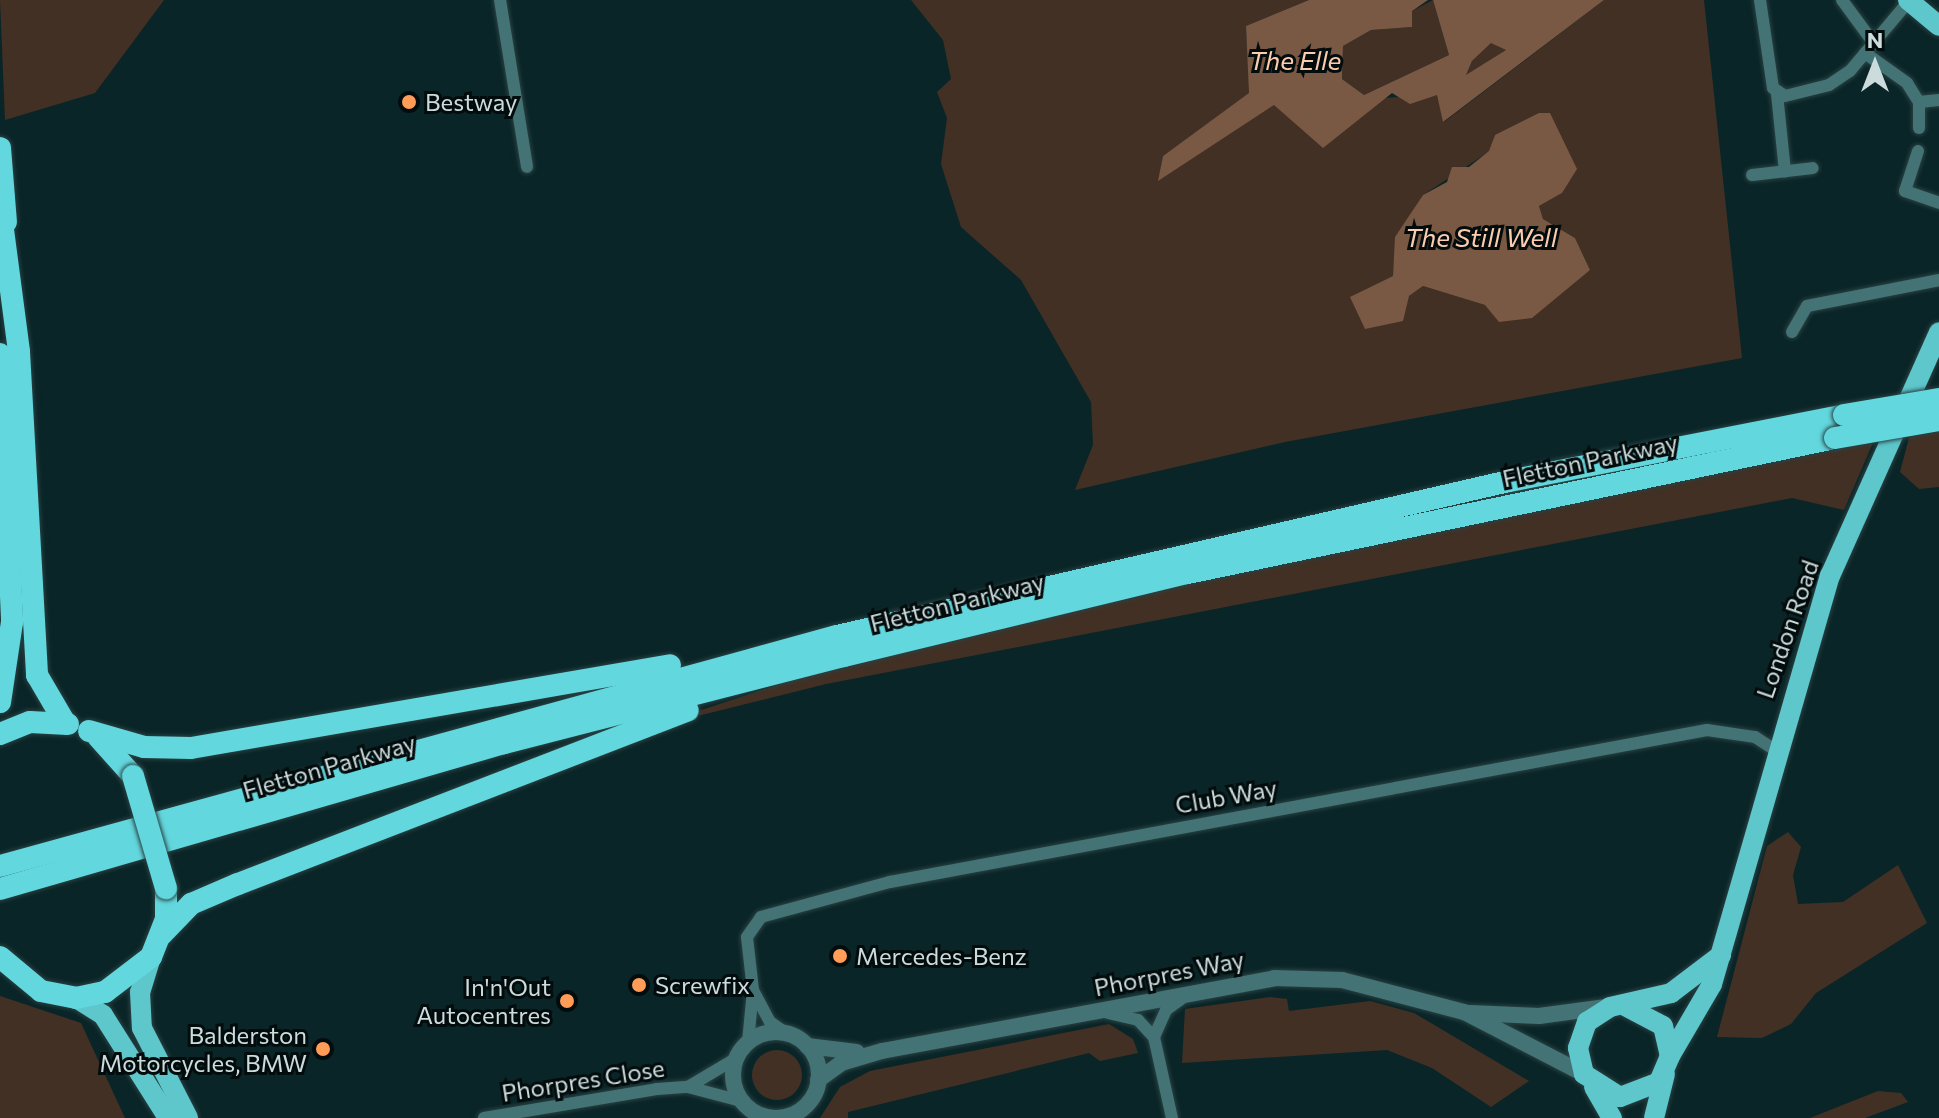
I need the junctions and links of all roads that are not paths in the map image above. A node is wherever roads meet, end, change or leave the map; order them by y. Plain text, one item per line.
1 (500, 0) edge
2 (1760, 0) edge
3 (1842, 0) edge
4 (1908, 0) edge
5 (1939, 26) edge
6 (1869, 48) junction
7 (1777, 94) junction
8 (1939, 100) edge
9 (1919, 102) junction
10 (1919, 128) dead end
11 (0, 148) edge
12 (1918, 151) dead end
13 (527, 167) dead end
14 (1813, 168) dead end
15 (1785, 172) junction
16 (1752, 175) dead end
17 (1939, 203) edge
18 (0, 207) edge
19 (6, 238) junction
20 (1939, 280) edge
21 (1792, 332) dead end
22 (1939, 332) edge
23 (0, 354) edge
24 (1939, 399) edge
25 (1939, 420) edge
26 (841, 646) junction
27 (0, 702) edge
28 (65, 723) junction
29 (89, 731) junction
30 (0, 734) edge
31 (1775, 750) junction
32 (0, 866) edge
33 (0, 889) edge
34 (162, 934) junction
35 (1721, 955) junction
36 (0, 957) edge
37 (151, 957) junction
38 (0, 976) edge
39 (26, 983) junction
40 (753, 990) junction
41 (1192, 993) junction
42 (76, 998) junction
43 (1616, 1006) junction
44 (1099, 1012) junction
45 (1464, 1012) junction
46 (1054, 1017) junction
47 (786, 1033) junction
48 (1154, 1037) junction
49 (748, 1042) junction
50 (807, 1046) junction
51 (882, 1051) junction
52 (735, 1059) junction
53 (1668, 1063) junction
54 (818, 1080) junction
55 (1589, 1080) junction
56 (688, 1087) junction
57 (741, 1101) junction
58 (166, 1104) edge
59 (803, 1112) edge
60 (188, 1118) edge
61 (484, 1118) edge
62 (770, 1118) edge
63 (1172, 1118) edge
64 (1612, 1118) edge
65 (1654, 1118) edge

1 - 13 street
2 - 7 street
3 - 6 street
4 - 5 main road
4 - 6 street
6 - 7 street
6 - 9 street
7 - 15 street
8 - 9 street
9 - 10 street
11 - 19 highway
12 - 17 street
14 - 15 street
15 - 16 street
18 - 19 highway
19 - 28 highway
20 - 21 street
22 - 31 main road, London Road
23 - 27 highway
24 - 26 highway, Fletton Parkway, bridge
25 - 26 highway, Fletton Parkway, bridge
26 - 29 highway
26 - 32 highway, Fletton Parkway
26 - 33 highway, Fletton Parkway
26 - 34 highway
28 - 29 highway
28 - 30 highway
29 - 34 highway, bridge
31 - 35 main road, London Road
31 - 40 street, Club Way
34 - 37 highway
35 - 43 main road
35 - 53 main road, London Road
36 - 39 highway
37 - 42 highway
37 - 58 main road
38 - 39 highway
39 - 42 highway
40 - 47 street, Club Way
40 - 49 street, Club Way
41 - 44 street, Phorpres Way
41 - 45 street, Phorpres Way
41 - 46 street
41 - 48 street
42 - 58 main road
43 - 45 street, Phorpres Way
43 - 53 main road
43 - 55 main road
44 - 46 street, Phorpres Way
44 - 48 street
45 - 55 street, Phorpres Way
46 - 51 street, Phorpres Way
47 - 49 street
47 - 50 street
48 - 63 street
49 - 52 street
50 - 51 street, Phorpres Way
50 - 54 street
51 - 54 street, Phorpres Way
52 - 56 street, Phorpres Close
52 - 57 street
53 - 55 main road
53 - 65 main road, London Road
54 - 59 street
55 - 64 main road
56 - 57 street, Phorpres Close
56 - 61 street, Phorpres Close
57 - 62 street
58 - 60 main road
59 - 62 street

